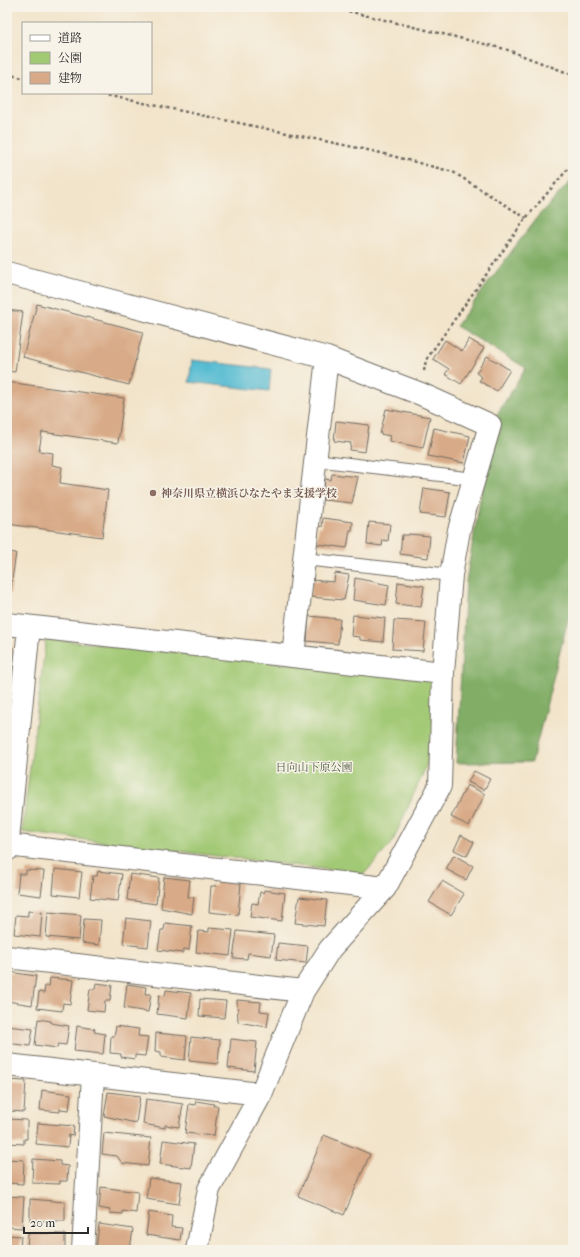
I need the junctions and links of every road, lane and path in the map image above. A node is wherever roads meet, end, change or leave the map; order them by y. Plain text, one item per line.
1 (331, 7) edge
2 (7, 74) edge
3 (573, 75) edge
4 (22, 78) edge
5 (101, 94) edge
6 (573, 163) edge
7 (526, 218) junction
8 (7, 273) edge
9 (327, 358) junction
10 (421, 394) junction
11 (315, 460) junction
12 (474, 479) junction
13 (304, 559) junction
14 (451, 575) junction
15 (7, 624) edge
16 (29, 627) junction
17 (293, 656) junction
18 (443, 673) junction
19 (13, 736) edge
20 (7, 845) edge
21 (7, 850) edge
22 (385, 888) junction
23 (7, 957) edge
24 (304, 991) junction
25 (7, 1065) edge
26 (93, 1075) junction
27 (261, 1094) junction
28 (83, 1250) edge
29 (197, 1250) edge

1 - 3 path
2 - 4 path
5 - 7 path
6 - 7 path
7 - 10 path
8 - 9 street
9 - 10 street
9 - 11 street
10 - 12 street
11 - 12 lane
11 - 13 street
12 - 14 street
13 - 14 lane
13 - 17 street
14 - 18 street
15 - 16 street
16 - 17 street
16 - 19 street
17 - 18 street
18 - 22 street
19 - 20 street
20 - 21 street
20 - 22 street
22 - 24 street
23 - 24 street
24 - 27 street
25 - 26 street
26 - 27 street
26 - 28 street
27 - 29 street

